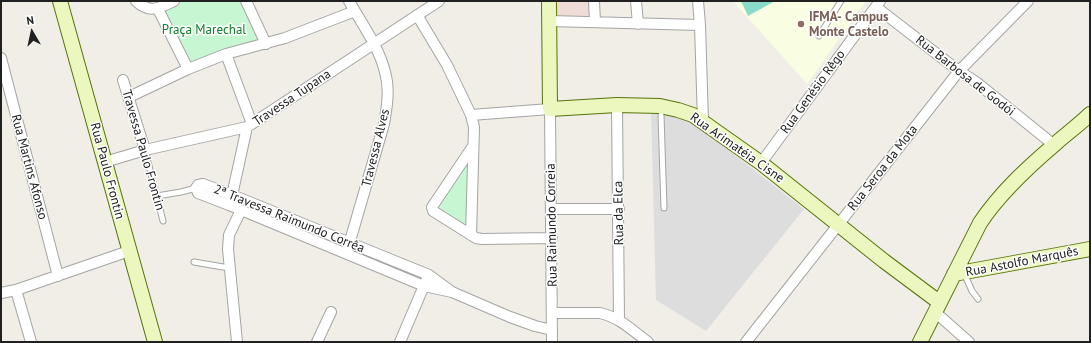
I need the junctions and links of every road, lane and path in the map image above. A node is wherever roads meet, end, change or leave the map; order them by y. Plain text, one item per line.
1 (60, 1) edge
2 (136, 1) edge
3 (174, 1) edge
4 (246, 1) edge
5 (349, 1) edge
6 (439, 1) edge
7 (549, 1) edge
8 (594, 1) edge
9 (636, 1) edge
10 (698, 1) edge
11 (841, 1) edge
12 (1028, 1) edge
13 (878, 4) edge
14 (158, 9) junction
15 (354, 11) junction
16 (417, 15) junction
17 (549, 21) junction
18 (595, 22) junction
19 (638, 24) junction
20 (700, 26) junction
21 (819, 36) dead end
22 (266, 44) junction
23 (373, 44) junction
24 (226, 54) junction
25 (1, 58) edge
26 (188, 69) junction
27 (959, 71) junction
28 (123, 80) dead end
29 (130, 97) junction
30 (617, 105) junction
31 (550, 109) junction
32 (661, 110) junction
33 (471, 115) junction
34 (1088, 118) edge
35 (703, 122) junction
36 (250, 126) junction
37 (1054, 145) junction
38 (473, 146) junction
39 (145, 150) junction
40 (105, 162) junction
41 (760, 163) junction
42 (196, 188) junction
43 (232, 195) junction
44 (157, 196) junction
45 (229, 205) junction
46 (664, 208) dead end
47 (551, 209) junction
48 (619, 209) junction
49 (241, 210) junction
50 (163, 221) dead end
51 (838, 224) junction
52 (471, 235) junction
53 (552, 238) junction
54 (350, 243) junction
55 (1090, 249) edge
56 (129, 251) junction
57 (346, 253) junction
58 (194, 262) dead end
59 (229, 268) junction
60 (959, 273) junction
61 (429, 275) junction
62 (58, 276) junction
63 (424, 286) junction
64 (16, 290) junction
65 (452, 292) junction
66 (1, 293) edge
67 (978, 299) dead end
68 (937, 307) junction
69 (332, 312) dead end
70 (553, 313) junction
71 (620, 320) junction
72 (552, 330) junction
73 (31, 342) edge
74 (154, 342) edge
75 (238, 342) edge
76 (317, 342) edge
77 (400, 342) edge
78 (552, 342) edge
79 (648, 342) edge
80 (746, 342) edge
81 (920, 342) edge
82 (969, 342) edge

1 - 40 street, Rua Paulo Frontin
2 - 14 street
3 - 14 street
4 - 22 street
5 - 15 street, Travessa Alves
6 - 16 street, Travessa Tupana
7 - 17 street
8 - 18 street
9 - 19 street
10 - 20 street
11 - 21 lane
12 - 27 street, Rua Seroa da Mota
13 - 27 street, Rua Barbosa de Godói
13 - 41 street, Rua Genésio Rêgo
14 - 26 street
15 - 22 street
15 - 23 street, Travessa Alves
16 - 23 street, Travessa Tupana
16 - 33 street
17 - 18 street
17 - 31 street
18 - 19 street
19 - 20 street
20 - 35 street
22 - 24 street
23 - 36 street, Travessa Tupana
23 - 54 street, Travessa Alves
24 - 26 street
24 - 36 street
25 - 62 street, Rua Martins Afonso
26 - 29 street
27 - 37 street, Rua Barbosa de Godói
27 - 51 street, Rua Seroa da Mota
28 - 29 street, Travessa Paulo Frontin
29 - 39 street, Travessa Paulo Frontin
30 - 31 street, Rua Arimatéia Cisne
30 - 32 street, Rua Arimatéia Cisne
30 - 48 street, Rua da Elca
31 - 33 street, Rua Arimatéia Cisne
31 - 47 street, Rua Raimundo Correia
32 - 35 street, Rua Arimatéia Cisne
32 - 46 lane
33 - 38 street
34 - 37 street
35 - 41 street, Rua Arimatéia Cisne
36 - 39 street, Travessa Tupana
36 - 43 street
37 - 60 street
38 - 52 street
38 - 52 street
39 - 40 street, Travessa Tupana
39 - 44 lane, Travessa Paulo Frontin
40 - 56 street, Rua Paulo Frontin
41 - 51 street, Rua Arimatéia Cisne
42 - 43 street, 2ª Travessa Raimundo Corrêa
42 - 44 lane
42 - 45 street, 2ª Travessa Raimundo Corrêa
43 - 45 street
43 - 54 street, 2ª Travessa Raimundo Corrêa
44 - 50 lane, Travessa Paulo Frontin
45 - 49 street, 2ª Travessa Raimundo Corrêa
47 - 48 street
47 - 53 street, Rua Raimundo Correia
48 - 71 street, Rua da Elca
49 - 57 street, 2ª Travessa Raimundo Corrêa
49 - 59 street
51 - 68 street, Rua Arimatéia Cisne
51 - 80 street, Rua Seroa da Mota
52 - 53 street
53 - 70 street, Rua Raimundo Correia
54 - 57 street, Travessa Alves
54 - 61 street, 2ª Travessa Raimundo Corrêa
55 - 60 street, Rua Astolfo Marquês
56 - 62 street
56 - 74 street, Rua Paulo Frontin
57 - 63 street, 2ª Travessa Raimundo Corrêa
58 - 59 lane
59 - 75 street
60 - 67 lane
60 - 68 street
61 - 63 street
61 - 65 street, 2ª Travessa Raimundo Corrêa
62 - 64 street
63 - 65 street, 2ª Travessa Raimundo Corrêa
63 - 77 street
64 - 66 street
64 - 73 street
65 - 72 street
68 - 81 street
68 - 82 street, Rua Arimatéia Cisne
69 - 76 street
70 - 71 street
70 - 72 street, Rua Raimundo Correia
71 - 79 street
72 - 78 street, Rua Raimundo Correia

